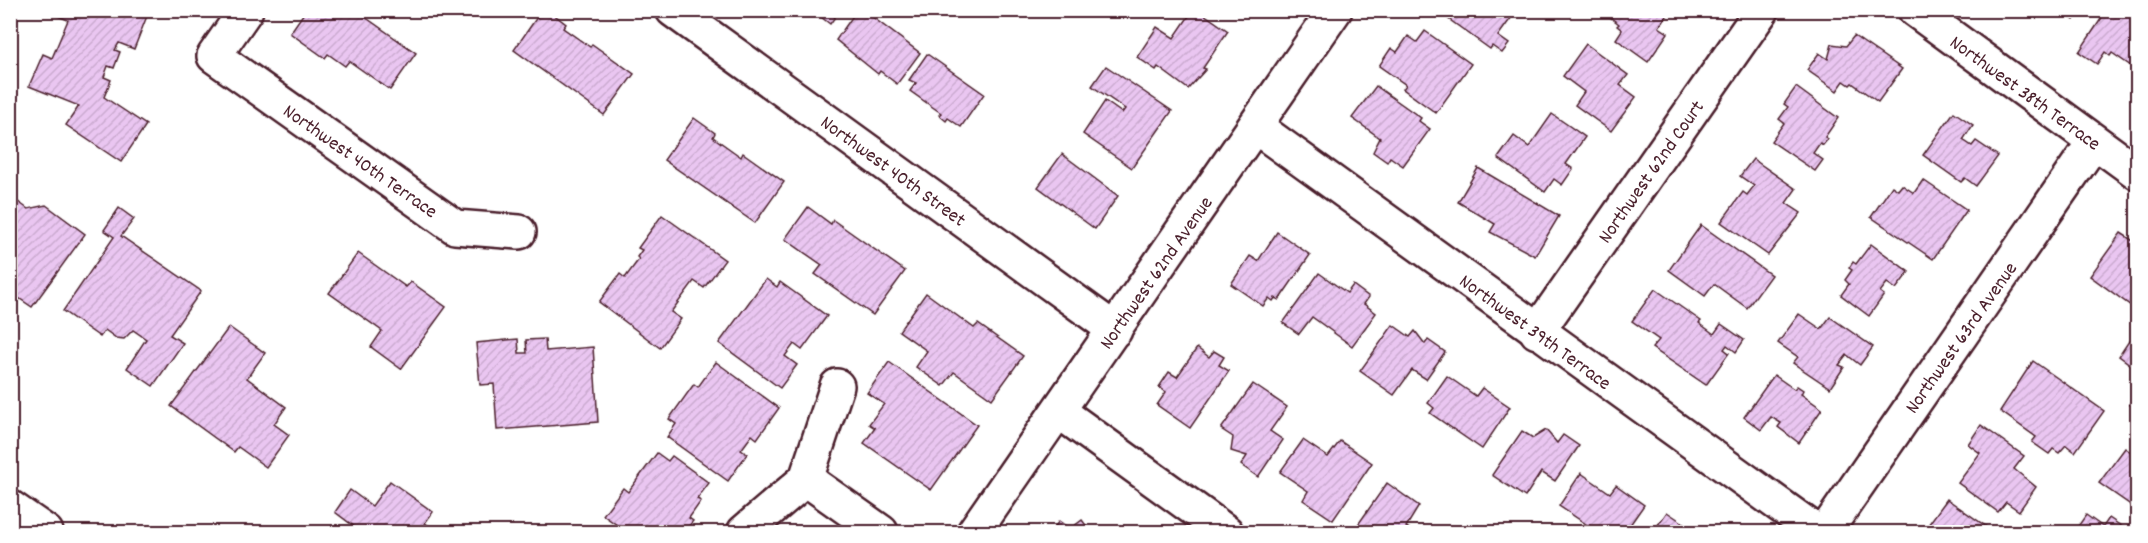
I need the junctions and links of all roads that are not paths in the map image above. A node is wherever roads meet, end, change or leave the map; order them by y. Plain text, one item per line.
1 (246, 10) edge
2 (673, 10) edge
3 (1335, 10) edge
4 (1762, 10) edge
5 (1915, 10) edge
6 (1256, 128) junction
7 (2094, 142) junction
8 (2138, 173) edge
9 (519, 232) dead end
10 (1115, 330) junction
11 (1537, 332) junction
12 (837, 386) dead end
13 (1060, 412) junction
14 (806, 479) junction
15 (10, 507) edge
16 (46, 532) edge
17 (744, 532) edge
18 (881, 532) edge
19 (974, 532) edge
20 (1226, 532) edge
21 (1816, 532) edge
22 (1825, 532) edge

1 - 9 street, Northwest 40th Terrace
2 - 10 street, Northwest 40th Street
3 - 6 street, Northwest 62nd Avenue
4 - 11 street, Northwest 62nd Court
5 - 7 street, Northwest 38th Terrace
6 - 10 street, Northwest 62nd Avenue
6 - 11 street, Northwest 39th Terrace
7 - 8 street, Northwest 38th Terrace
7 - 22 street, Northwest 63rd Avenue
10 - 13 street, Northwest 62nd Avenue
11 - 21 street, Northwest 39th Terrace
12 - 14 street
13 - 19 street, Northwest 62nd Avenue
13 - 20 street
14 - 17 street
14 - 18 street
15 - 16 street

